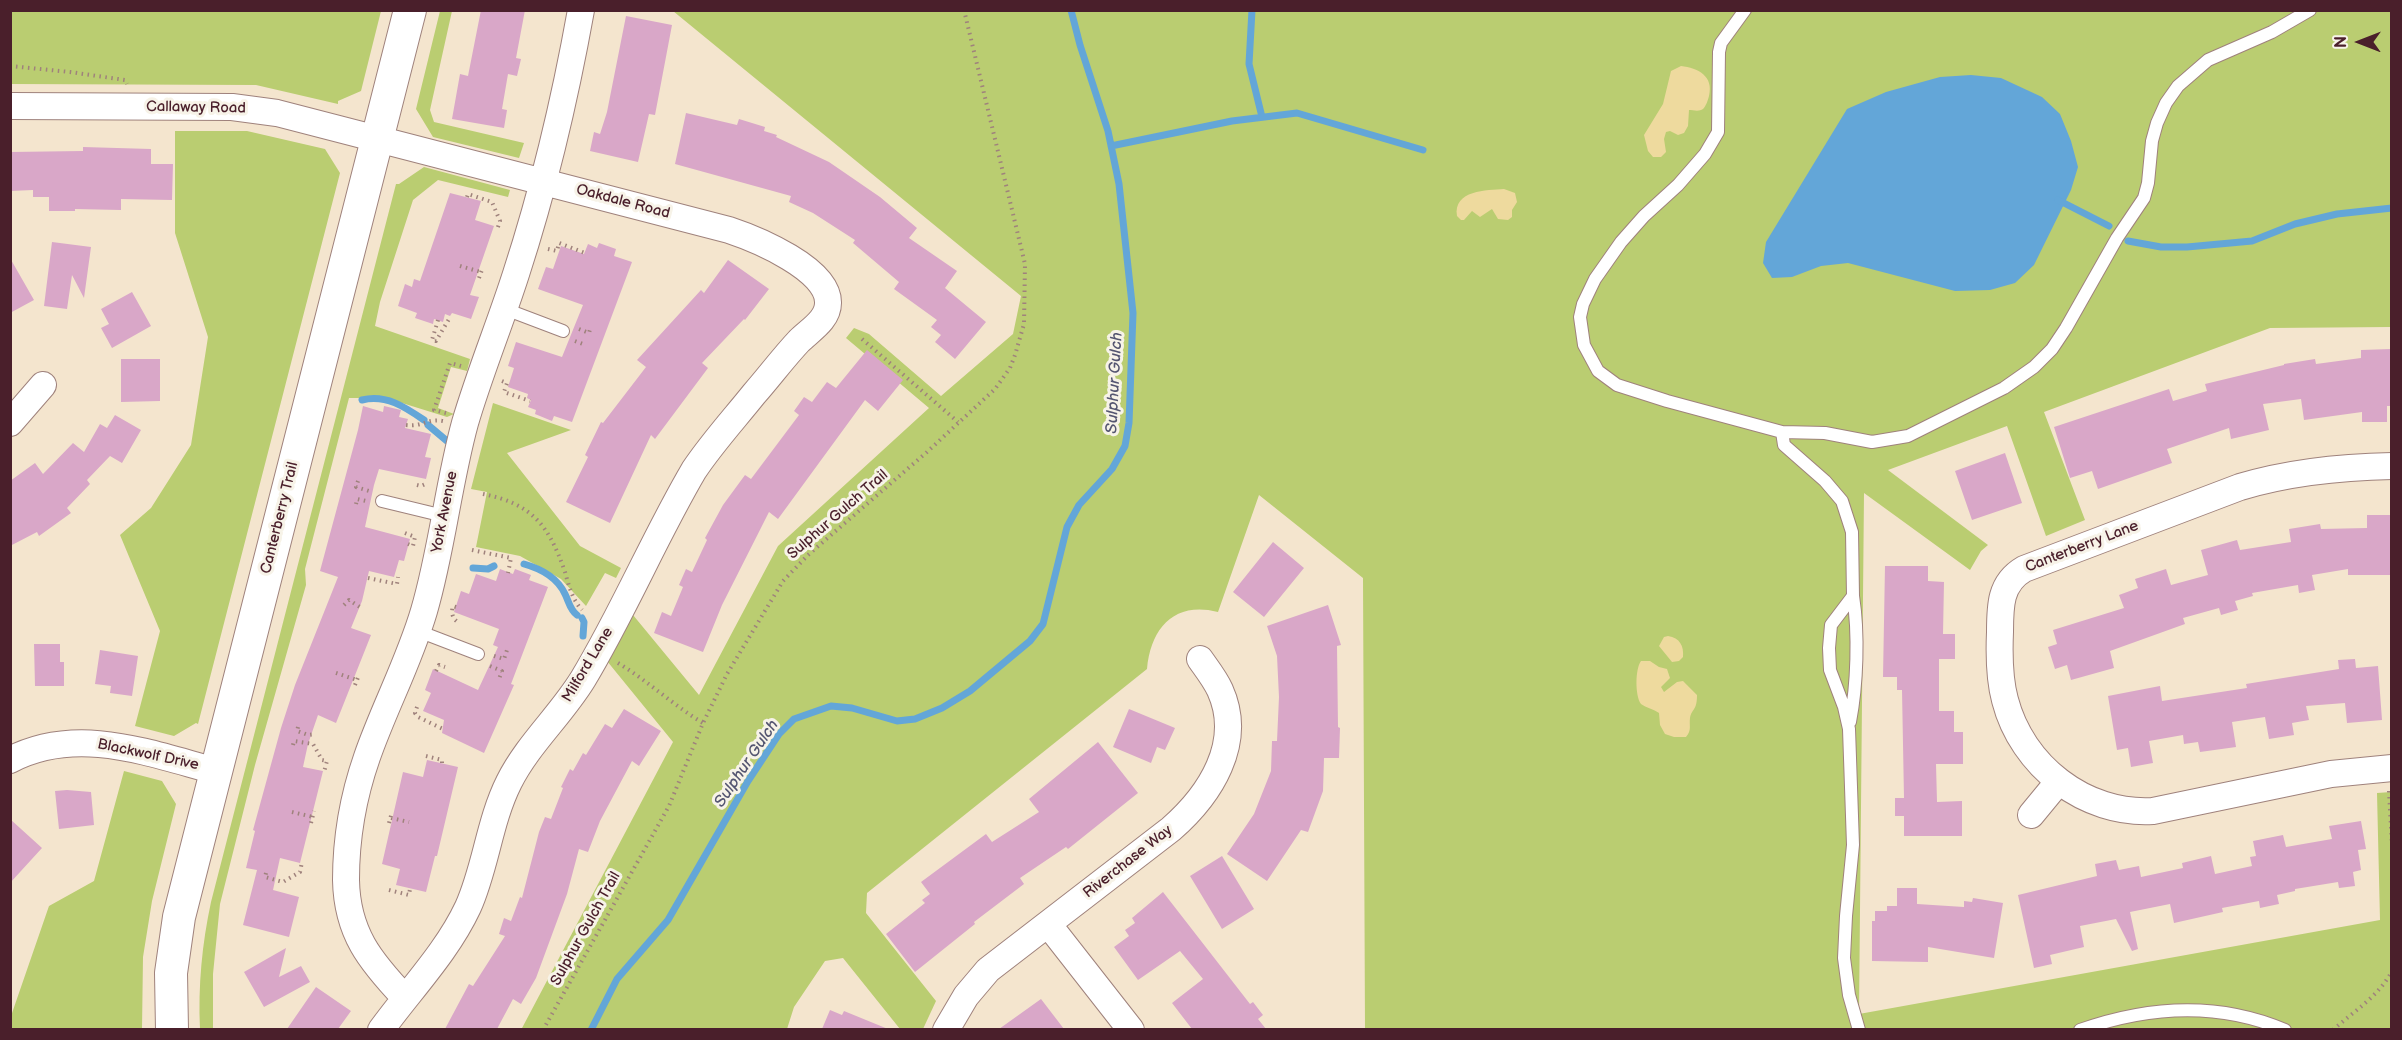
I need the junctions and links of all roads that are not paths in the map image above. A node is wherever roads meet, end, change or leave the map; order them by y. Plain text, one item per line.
1 (410, 10) edge
2 (581, 10) edge
3 (1744, 10) edge
4 (2310, 10) edge
5 (10, 106) edge
6 (377, 138) junction
7 (542, 180) junction
8 (505, 309) junction
9 (825, 317) joint
10 (563, 331) dead end
11 (43, 385) dead end
12 (10, 423) edge
13 (1782, 432) junction
14 (2391, 466) edge
15 (382, 501) dead end
16 (444, 516) junction
17 (1853, 596) junction
18 (418, 631) junction
19 (478, 654) dead end
20 (1200, 659) dead end
21 (1849, 729) junction
22 (10, 760) edge
23 (216, 771) junction
24 (2390, 779) edge
25 (2059, 781) junction
26 (2031, 815) dead end
27 (1048, 924) junction
28 (405, 998) junction
29 (172, 1029) edge
30 (381, 1029) edge
31 (946, 1029) edge
32 (1131, 1029) edge
33 (1859, 1029) edge
34 (2080, 1029) edge
35 (2285, 1029) edge

1 - 6 street, Canterberry Trail
2 - 7 street, York Avenue
3 - 13 lane
4 - 13 lane
5 - 6 street, Callaway Road
6 - 7 street, Oakdale Road
6 - 23 street, Canterberry Trail
7 - 8 street, York Avenue
7 - 9 street, Oakdale Road
8 - 10 lane
8 - 16 street, York Avenue
9 - 28 street, Milford Lane
11 - 12 street
13 - 17 lane
14 - 25 street, Canterberry Lane
15 - 16 lane
16 - 18 street, York Avenue
17 - 21 lane
17 - 21 lane
18 - 19 lane
18 - 28 street, York Avenue
20 - 27 street, Riverchase Way
21 - 33 lane
22 - 23 street, Blackwolf Drive
23 - 29 street, Canterberry Trail
24 - 25 street, Canterberry Lane
25 - 26 street
27 - 31 street, Riverchase Way
27 - 32 street
28 - 30 street, Milford Lane
34 - 35 lane

